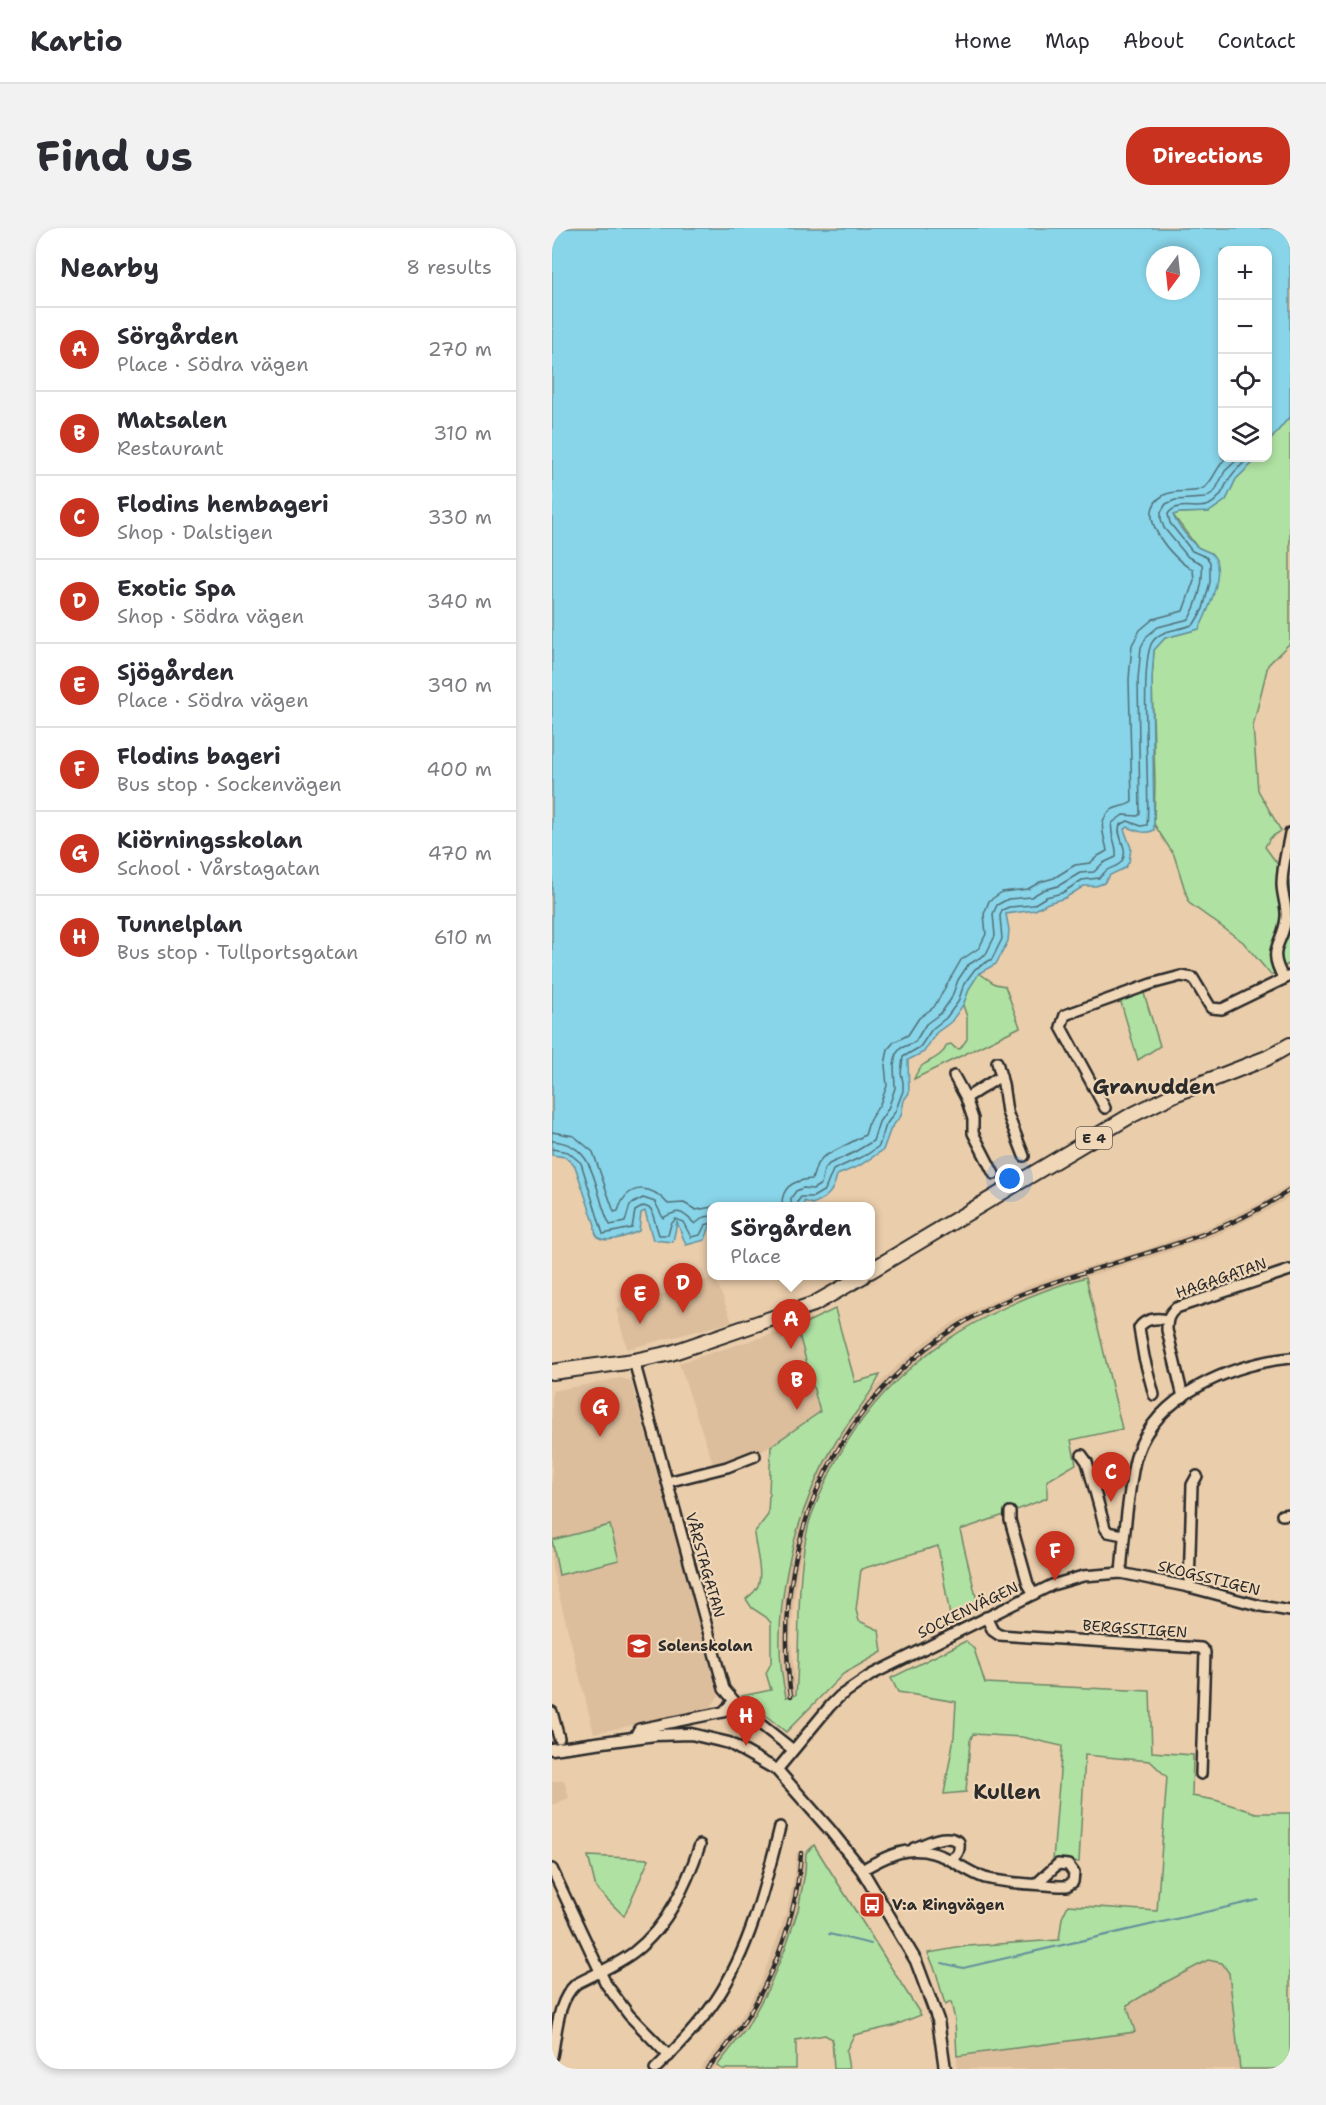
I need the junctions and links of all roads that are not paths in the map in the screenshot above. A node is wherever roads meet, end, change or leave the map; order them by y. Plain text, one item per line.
1 (1290, 833) edge
2 (1287, 977) edge
3 (1290, 1045) edge
4 (997, 1062) dead end
5 (954, 1076) dead end
6 (1001, 1076) junction
7 (966, 1098) junction
8 (1105, 1108) dead end
9 (1024, 1156) dead end
10 (994, 1174) dead end
11 (875, 1268) edge
12 (1290, 1270) edge
13 (855, 1280) edge
14 (1167, 1320) junction
15 (1290, 1358) edge
16 (634, 1361) junction
17 (552, 1372) edge
18 (1154, 1395) dead end
19 (1183, 1397) junction
20 (1082, 1455) dead end
21 (755, 1456) dead end
22 (1197, 1476) dead end
23 (667, 1482) junction
24 (1010, 1512) dead end
25 (1123, 1535) junction
26 (1121, 1573) junction
27 (1189, 1587) junction
28 (1034, 1594) junction
29 (1290, 1611) edge
30 (986, 1617) junction
31 (734, 1701) junction
32 (552, 1712) edge
33 (634, 1737) junction
34 (559, 1738) dead end
35 (552, 1749) edge
36 (792, 1749) junction
37 (777, 1770) junction
38 (1201, 1774) dead end
39 (780, 1827) dead end
40 (700, 1845) dead end
41 (909, 1850) junction
42 (948, 1859) junction
43 (552, 1869) edge
44 (862, 1870) junction
45 (1036, 1884) dead end
46 (601, 1972) junction
47 (552, 2056) edge
48 (669, 2056) junction
49 (655, 2069) edge
50 (945, 2069) edge

1 - 2 street
2 - 8 street
3 - 11 highway, E 4
4 - 6 street
5 - 7 street
6 - 7 street
6 - 9 street
7 - 10 street
12 - 14 street, HAGAGATAN
13 - 16 highway
14 - 18 street, HAGAGATAN
14 - 19 street, HAGAGATAN
15 - 19 street
16 - 17 highway
16 - 23 street, VÅRSTAGATAN
19 - 25 street
20 - 25 street
21 - 23 street
22 - 27 street
23 - 31 street, VÅRSTAGATAN
24 - 28 street
25 - 26 street
26 - 27 street, SKOGSSTIGEN
26 - 28 street, SOCKENVÄGEN
27 - 29 street, SKOGSSTIGEN
28 - 30 street, SOCKENVÄGEN
30 - 36 street, SOCKENVÄGEN
30 - 38 street, BERGSSTIGEN
31 - 33 street
31 - 36 street, VÅRSTAGATAN
32 - 34 street
33 - 35 main road
33 - 37 main road
36 - 37 street, SOCKENVÄGEN
37 - 44 main road
39 - 48 street
40 - 46 street
41 - 42 street
41 - 42 street
41 - 44 street
42 - 45 street
43 - 46 street
44 - 50 main road
46 - 47 street
46 - 48 street
48 - 49 street

